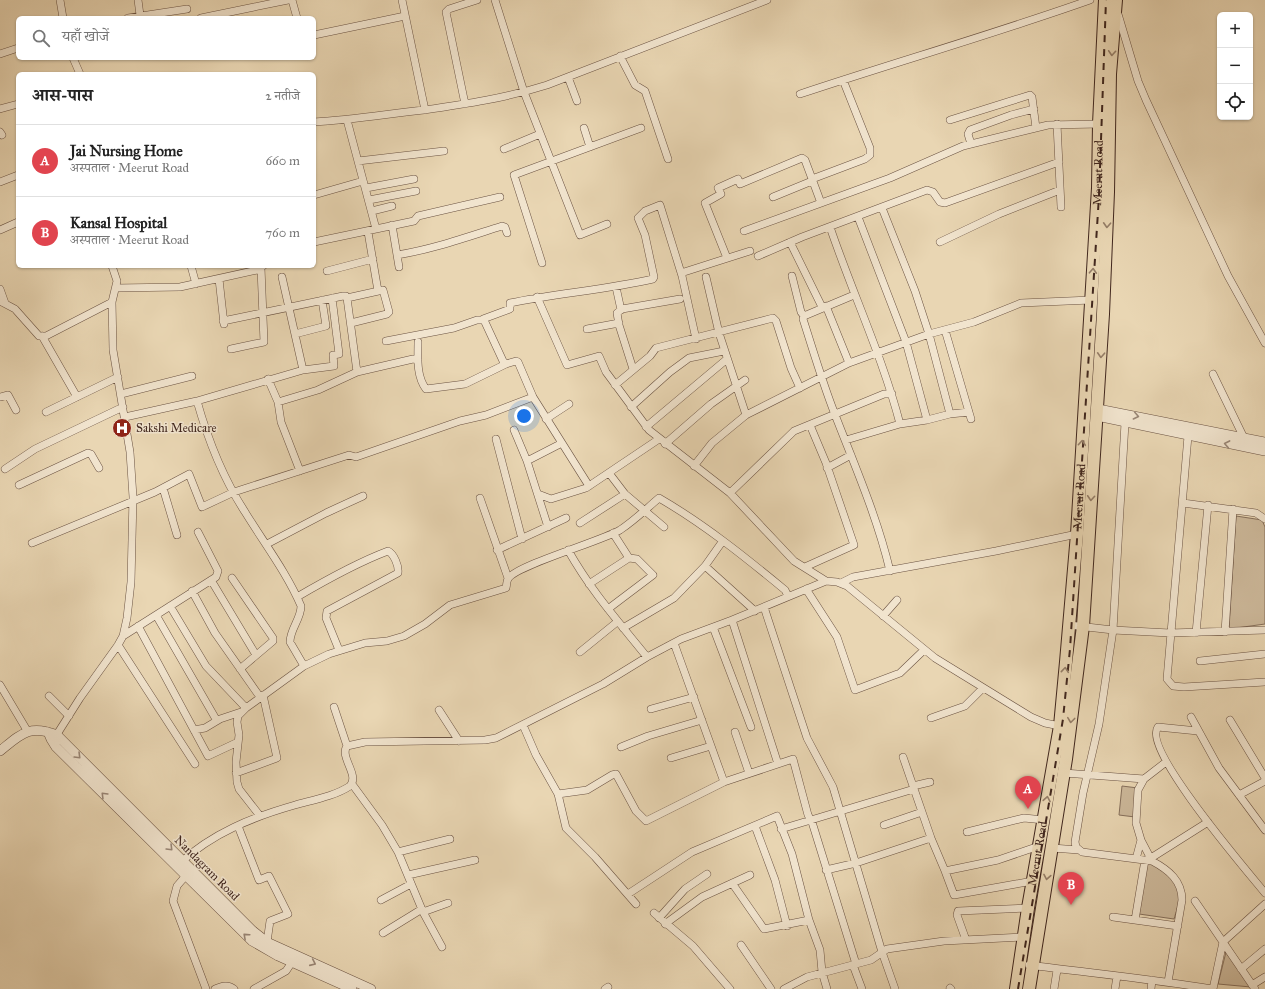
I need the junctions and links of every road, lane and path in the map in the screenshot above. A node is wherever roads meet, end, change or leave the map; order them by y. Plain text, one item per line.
1 (60, 0) edge
2 (138, 0) edge
3 (288, 0) edge
4 (292, 0) edge
5 (402, 0) edge
6 (477, 0) edge
7 (495, 0) edge
8 (767, 0) edge
9 (1090, 0) edge
10 (1105, 0) edge
11 (1116, 3) edge
12 (187, 9) dead end
13 (140, 15) junction
14 (63, 16) edge
15 (136, 16) edge
16 (210, 16) edge
17 (296, 16) edge
18 (406, 16) junction
19 (316, 35) edge
20 (16, 49) edge
21 (0, 54) edge
22 (620, 56) junction
23 (74, 60) edge
24 (79, 72) edge
25 (568, 77) junction
26 (843, 80) junction
27 (524, 92) junction
28 (800, 94) dead end
29 (577, 102) dead end
30 (465, 104) junction
31 (16, 105) edge
32 (1034, 109) junction
33 (0, 110) edge
34 (425, 110) junction
35 (347, 120) junction
36 (950, 120) dead end
37 (316, 122) edge
38 (1057, 124) junction
39 (1099, 124) junction
40 (584, 128) dead end
41 (641, 128) dead end
42 (1036, 128) junction
43 (540, 134) junction
44 (971, 144) junction
45 (590, 147) junction
46 (504, 149) dead end
47 (444, 151) dead end
48 (668, 159) dead end
49 (358, 161) junction
50 (551, 161) junction
51 (1059, 162) junction
52 (16, 176) edge
53 (414, 179) dead end
54 (812, 180) junction
55 (363, 181) junction
56 (0, 182) edge
57 (395, 183) junction
58 (366, 188) junction
59 (1060, 190) junction
60 (416, 191) dead end
61 (316, 194) edge
62 (397, 194) junction
63 (500, 197) dead end
64 (773, 197) dead end
65 (369, 200) junction
66 (821, 203) junction
67 (392, 206) dead end
68 (1061, 207) dead end
69 (882, 208) junction
70 (372, 211) junction
71 (858, 217) junction
72 (16, 223) edge
73 (608, 224) dead end
74 (392, 226) junction
75 (830, 227) junction
76 (376, 229) junction
77 (0, 230) edge
78 (744, 231) dead end
79 (368, 232) junction
80 (507, 233) dead end
81 (316, 242) edge
82 (790, 242) junction
83 (940, 242) dead end
84 (750, 251) dead end
85 (397, 255) junction
86 (758, 256) dead end
87 (727, 258) junction
88 (373, 259) junction
89 (542, 263) dead end
90 (112, 268) edge
91 (192, 268) edge
92 (258, 268) edge
93 (262, 268) edge
94 (399, 268) dead end
95 (327, 271) dead end
96 (681, 273) junction
97 (792, 276) dead end
98 (282, 277) dead end
99 (706, 277) dead end
100 (219, 278) junction
101 (196, 284) junction
102 (616, 287) junction
103 (116, 288) junction
104 (0, 289) edge
105 (378, 291) junction
106 (854, 295) junction
107 (537, 297) junction
108 (332, 298) junction
109 (347, 298) junction
110 (680, 299) dead end
111 (322, 300) junction
112 (1091, 300) junction
113 (2, 302) edge
114 (112, 302) junction
115 (824, 307) junction
116 (289, 308) junction
117 (621, 310) junction
118 (263, 313) junction
119 (804, 316) junction
120 (335, 318) junction
121 (483, 319) junction
122 (325, 320) junction
123 (351, 323) junction
124 (619, 323) junction
125 (587, 329) dead end
126 (945, 330) junction
127 (719, 333) junction
128 (294, 334) junction
129 (929, 334) junction
130 (42, 336) junction
131 (696, 339) junction
132 (386, 341) dead end
133 (418, 342) dead end
134 (906, 342) junction
135 (1265, 343) edge
136 (231, 349) dead end
137 (724, 351) junction
138 (875, 352) junction
139 (727, 359) junction
140 (418, 360) junction
141 (849, 363) junction
142 (506, 364) junction
143 (633, 369) junction
144 (303, 370) junction
145 (357, 372) junction
146 (1213, 374) dead end
147 (192, 376) dead end
148 (118, 377) junction
149 (821, 377) junction
150 (268, 379) junction
151 (745, 380) dead end
152 (615, 385) junction
153 (737, 385) junction
154 (800, 388) junction
155 (1, 394) edge
156 (121, 394) junction
157 (892, 394) junction
158 (77, 397) junction
159 (533, 397) junction
160 (197, 401) junction
161 (278, 402) junction
162 (569, 404) dead end
163 (123, 407) junction
164 (631, 407) junction
165 (16, 410) dead end
166 (1085, 410) junction
167 (46, 412) dead end
168 (1098, 412) junction
169 (835, 414) junction
170 (950, 414) junction
171 (746, 415) junction
172 (124, 417) junction
173 (546, 419) junction
174 (1120, 419) junction
175 (927, 420) junction
176 (900, 424) junction
177 (810, 425) junction
178 (646, 427) junction
179 (514, 430) dead end
180 (1188, 436) junction
181 (1244, 438) junction
182 (496, 439) dead end
183 (659, 439) junction
184 (846, 440) junction
185 (1265, 442) edge
186 (562, 443) junction
187 (665, 444) junction
188 (1265, 451) edge
189 (851, 455) junction
190 (528, 461) junction
191 (694, 466) junction
192 (99, 468) dead end
193 (827, 468) junction
194 (5, 469) dead end
195 (300, 471) junction
196 (609, 473) junction
197 (19, 485) dead end
198 (589, 486) junction
199 (163, 488) junction
200 (234, 492) junction
201 (730, 493) junction
202 (538, 494) junction
203 (625, 494) junction
204 (363, 496) dead end
205 (480, 498) dead end
206 (133, 501) junction
207 (1183, 503) junction
208 (1208, 505) junction
209 (1232, 509) junction
210 (643, 512) junction
211 (566, 518) dead end
212 (1265, 519) edge
213 (580, 522) dead end
214 (548, 527) junction
215 (664, 527) dead end
216 (198, 532) dead end
217 (613, 533) junction
218 (1077, 534) junction
219 (177, 535) dead end
220 (522, 539) junction
221 (722, 542) junction
222 (32, 543) dead end
223 (267, 544) junction
224 (497, 550) junction
225 (568, 550) junction
226 (630, 558) junction
227 (705, 566) junction
228 (805, 568) junction
229 (890, 571) junction
230 (232, 578) dead end
231 (508, 578) junction
232 (211, 580) junction
233 (826, 580) junction
234 (841, 582) junction
235 (588, 584) junction
236 (806, 589) junction
237 (192, 591) junction
238 (788, 596) junction
239 (297, 597) junction
240 (897, 600) dead end
241 (170, 606) junction
242 (764, 607) junction
243 (608, 609) junction
244 (755, 611) junction
245 (156, 615) junction
246 (883, 616) junction
247 (732, 620) junction
248 (617, 622) junction
249 (1069, 625) junction
250 (138, 626) junction
251 (1083, 626) junction
252 (714, 627) junction
253 (623, 628) junction
254 (1113, 630) junction
255 (1265, 630) edge
256 (1225, 632) junction
257 (1170, 633) junction
258 (1196, 633) junction
259 (123, 636) junction
260 (674, 643) junction
261 (118, 645) junction
262 (339, 650) junction
263 (924, 650) junction
264 (580, 652) dead end
265 (1265, 654) edge
266 (256, 655) junction
267 (647, 657) junction
268 (1200, 661) dead end
269 (304, 666) junction
270 (240, 669) junction
271 (1265, 682) edge
272 (0, 685) edge
273 (982, 688) junction
274 (49, 696) dead end
275 (262, 696) junction
276 (694, 696) junction
277 (334, 707) dead end
278 (651, 709) dead end
279 (243, 710) junction
280 (439, 710) dead end
281 (69, 716) junction
282 (1191, 716) dead end
283 (931, 718) dead end
284 (702, 720) junction
285 (1230, 720) dead end
286 (217, 721) junction
287 (523, 724) junction
288 (1060, 726) junction
289 (751, 727) dead end
290 (194, 730) junction
291 (1198, 731) junction
292 (28, 732) junction
293 (735, 732) dead end
294 (52, 736) junction
295 (459, 741) junction
296 (238, 742) junction
297 (347, 746) junction
298 (711, 746) junction
299 (621, 747) dead end
300 (0, 751) edge
301 (903, 757) dead end
302 (671, 758) dead end
303 (1166, 762) junction
304 (195, 764) dead end
305 (778, 764) junction
306 (236, 773) junction
307 (749, 773) junction
308 (1064, 773) junction
309 (1088, 775) junction
310 (1144, 779) junction
311 (1265, 780) edge
312 (724, 782) junction
313 (930, 782) dead end
314 (352, 784) junction
315 (913, 787) junction
316 (558, 794) junction
317 (1239, 795) junction
318 (841, 810) junction
319 (922, 812) junction
320 (260, 816) junction
321 (810, 820) junction
322 (1044, 820) junction
323 (1208, 822) junction
324 (884, 825) dead end
325 (238, 826) junction
326 (755, 826) junction
327 (781, 829) junction
328 (1265, 830) edge
329 (967, 832) dead end
330 (931, 838) junction
331 (450, 839) dead end
332 (1141, 840) junction
333 (1039, 846) junction
334 (1052, 848) junction
335 (1078, 850) junction
336 (398, 852) junction
337 (1136, 859) junction
338 (475, 860) dead end
339 (1150, 860) junction
340 (856, 863) junction
341 (179, 864) junction
342 (826, 870) junction
343 (945, 871) junction
344 (188, 873) junction
345 (707, 874) dead end
346 (408, 875) junction
347 (750, 875) dead end
348 (1033, 881) junction
349 (732, 883) junction
350 (411, 884) junction
351 (1265, 893) edge
352 (628, 894) junction
353 (381, 900) dead end
354 (1194, 901) dead end
355 (448, 903) dead end
356 (636, 904) dead end
357 (1265, 904) edge
358 (1028, 908) junction
359 (422, 911) junction
360 (1113, 917) dead end
361 (809, 920) junction
362 (1135, 920) junction
363 (665, 924) junction
364 (787, 926) junction
365 (1178, 926) junction
366 (383, 934) dead end
367 (1023, 937) junction
368 (966, 940) junction
369 (267, 942) junction
370 (1223, 942) junction
371 (741, 945) dead end
372 (442, 947) dead end
373 (1265, 949) edge
374 (882, 952) junction
375 (294, 959) junction
376 (854, 964) junction
377 (1019, 964) junction
378 (1032, 965) junction
379 (1241, 969) junction
380 (1057, 970) junction
381 (822, 972) junction
382 (1117, 976) junction
383 (1265, 977) edge
384 (1152, 980) junction
385 (1168, 982) junction
386 (1191, 987) edge
387 (1254, 987) edge
388 (206, 989) edge
389 (215, 989) edge
390 (234, 989) edge
391 (254, 989) edge
392 (352, 989) edge
393 (371, 989) edge
394 (730, 989) edge
395 (770, 989) edge
396 (784, 989) edge
397 (827, 989) edge
398 (862, 989) edge
399 (895, 989) edge
400 (1016, 989) edge
401 (1029, 989) edge
402 (1054, 989) edge
403 (1114, 989) edge
404 (1151, 989) edge
405 (1212, 989) edge

1 - 14 street
2 - 13 street
3 - 16 street
4 - 17 street
5 - 18 street
6 - 30 street
7 - 27 street
8 - 22 street
9 - 26 street
10 - 39 main road, Meerut Road
11 - 135 street
11 -> 168 main road, Meerut Road
12 - 13 street
13 - 15 street
18 - 19 street
18 - 34 street
20 - 21 street
22 - 25 street
22 - 48 street
23 - 24 street
25 - 27 street
25 - 29 street
26 - 28 street
26 - 54 street
27 - 30 street
27 - 43 street
30 - 34 street
31 - 33 street
32 - 36 street
32 - 42 street
32 - 44 street
34 - 35 street
35 - 37 street
35 - 49 street
38 - 39 street
38 - 42 street
38 - 51 street
112 -> 39 main road, Meerut Road
40 - 45 street
41 - 45 street
42 - 44 street
43 - 46 street
43 - 50 street
44 - 66 street
45 - 50 street
47 - 49 street
49 - 55 street
50 - 73 street
50 - 89 street
51 - 59 street
51 - 69 street
52 - 56 street
53 - 57 street
54 - 64 street
54 - 66 street
54 - 87 street
55 - 58 street
55 - 61 street
57 - 58 street
57 - 62 street
58 - 65 street
59 - 68 street
59 - 83 street
60 - 62 street
62 - 65 street
63 - 74 street
65 - 70 street
66 - 78 street
67 - 70 street
69 - 71 street
69 - 129 street
70 - 76 street
71 - 75 street
71 - 134 street
72 - 77 street
74 - 76 street
74 - 85 street
75 - 82 street
75 - 106 street
76 - 79 street
79 - 81 street
79 - 88 street
80 - 85 street
82 - 86 street
82 - 115 street
84 - 87 street
85 - 94 street
87 - 96 street
88 - 95 street
88 - 105 street
90 - 103 street
91 - 101 street
92 - 100 street
93 - 118 street
96 - 102 street
96 - 131 street
97 - 119 street
98 - 116 street
99 - 127 street
100 - 101 street
100 - 118 street
101 - 103 street
102 - 107 street
102 - 117 street
103 - 114 street
104 - 113 street
105 - 109 street
105 - 123 street
106 - 115 street
106 - 138 street
107 - 121 street
107 - 152 street
108 - 109 street
108 - 111 street
108 - 120 street
109 - 123 street
110 - 117 street
111 - 116 street
111 - 122 street
112 - 126 street
112 - 166 main road, Meerut Road
113 - 130 street
114 - 130 street
114 - 148 street
115 - 119 street
115 - 141 street
116 - 118 street
116 - 128 street
117 - 124 street
118 - 136 street
119 - 149 street
120 - 122 street
120 - 144 street
121 - 132 street
121 - 142 street
122 - 128 street
123 - 145 street
124 - 125 street
124 - 143 street
126 - 129 street
126 - 170 street
127 - 131 street
127 - 137 street
127 - 154 street
128 - 144 street
129 - 134 street
129 - 170 street
130 - 158 street
131 - 143 street
133 - 140 street
134 - 138 street
134 - 175 street
137 - 139 street
137 - 164 street
138 - 141 street
138 - 157 street
139 - 153 street
139 - 178 street
140 - 142 street
140 - 145 street
141 - 149 street
142 - 159 street
143 - 152 street
144 - 150 street
145 - 161 street
146 - 181 street
147 - 156 street
148 - 156 street
148 - 158 street
149 - 154 street
149 - 169 street
150 - 160 street
150 - 161 street
151 - 153 street
152 - 164 street
153 - 171 street
153 - 187 street
154 - 171 street
155 - 165 street
156 - 163 street
157 - 169 street
157 - 176 street
158 - 167 street
159 - 173 street
159 - 195 street
160 - 172 street
160 - 200 street
161 - 195 street
162 - 173 street
163 - 172 street
163 - 194 street
164 - 178 street
166 - 168 main road
218 -> 166 main road, Meerut Road
168 - 174 street
168 -> 251 main road, Meerut Road
169 - 177 street
169 - 184 street
170 - 175 street
171 - 191 street
172 - 206 street
173 - 186 street
174 - 180 street
174 -> 181 street
174 - 254 street
175 - 176 street
176 - 184 street
177 - 193 street
177 - 201 street
178 - 183 street
179 - 190 street
188 -> 180 street
180 - 207 street
181 - 185 street
182 - 220 street
183 - 187 street
183 - 196 street
184 - 189 street
186 - 190 street
186 - 198 street
187 - 191 street
189 - 193 street
189 - 229 street
190 - 202 street
191 - 201 street
192 - 197 street
193 - 228 street
195 - 200 street
196 - 198 street
196 - 203 street
198 - 202 street
199 - 200 street
199 - 206 street
199 - 219 street
200 - 223 street
201 - 228 street
202 - 214 street
203 - 210 street
203 - 213 street
204 - 223 street
205 - 224 street
206 - 222 street
206 - 259 street
207 - 208 street
207 - 257 street
208 - 209 street
208 - 258 street
209 - 212 street
209 - 256 street
210 - 215 street
210 - 217 street
210 - 221 street
211 - 214 street
214 - 220 street
216 - 232 street
217 - 225 street
217 - 226 street
218 - 229 street
218 - 249 main road, Meerut Road
220 - 224 street
221 - 227 street
221 - 238 street
223 - 239 street
224 - 231 street
225 - 231 street
225 - 235 street
226 - 235 street
226 - 243 street
227 - 244 street
227 - 253 street
228 - 233 street
229 - 234 street
230 - 266 street
231 - 262 street
232 - 237 street
232 - 266 street
233 - 234 street
233 - 236 street
234 - 246 street
235 - 243 street
236 - 238 street
236 - 263 street
237 - 241 street
237 - 270 street
238 - 242 street
239 - 262 street
239 - 269 street
240 - 246 street
241 - 245 street
241 - 279 street
242 - 244 street
242 - 318 street
243 - 248 street
244 - 247 street
245 - 250 street
245 - 286 street
246 - 263 street
247 - 252 street
247 - 305 street
248 - 253 street
248 - 264 street
249 - 251 street
288 -> 249 main road, Meerut Road
250 - 259 street
250 - 290 street
251 - 254 street
251 -> 308 main road, Meerut Road
252 - 260 street
252 - 289 street
253 - 267 street
254 - 257 street
254 - 309 street
255 - 256 street
256 - 258 street
257 - 258 street
257 - 271 street
259 - 261 street
260 - 267 street
260 - 276 street
261 - 281 street
261 - 304 street
262 - 269 street
263 - 273 street
265 - 268 street
266 - 270 street
267 - 287 street
269 - 275 street
270 - 275 street
272 - 292 street
273 - 283 street
273 - 288 street
274 - 281 street
275 - 279 street
275 - 306 street
276 - 278 street
276 - 284 street
277 - 297 street
279 - 286 street
279 - 296 street
280 - 295 street
281 - 294 street
282 - 291 street
284 - 298 street
284 - 299 street
285 - 311 street
286 - 290 street
287 - 295 street
287 - 316 street
322 -> 288 main road, Meerut Road
290 - 296 street
291 - 303 street
291 - 317 street
292 - 294 street
292 - 300 street
293 - 307 street
294 - 341 street, Nandagram Road
295 - 297 street
296 - 306 street
297 - 314 street
298 - 302 street
298 - 312 street
301 - 315 street
303 - 310 street
303 - 323 street
305 - 307 street
305 - 321 street
306 - 320 street
307 - 312 street
308 - 309 street
308 - 334 main road, Meerut Road
309 - 310 street
309 - 335 street
310 - 332 street
311 - 317 street
312 - 316 street
313 - 315 street
314 - 320 street
314 - 336 street
315 - 318 street
315 - 319 street
316 - 352 street
317 - 328 street
318 - 321 street
318 - 340 street
319 - 324 street
319 - 330 street
320 - 325 street
321 - 327 street
321 - 342 street
322 - 329 street
322 - 333 main road, Meerut Road
323 - 339 street
323 - 351 street
325 - 341 street
325 - 369 street
326 - 327 street
326 - 352 street
326 - 364 street
327 - 361 street
330 - 340 street
330 - 343 street
331 - 336 street
332 - 337 street
332 - 339 street
333 - 343 street
333 - 348 main road, Meerut Road
334 - 335 street
334 -> 378 main road, Meerut Road
335 - 337 street
336 - 346 street
337 - 339 street
338 - 346 street
339 - 362 street
339 - 365 street
340 - 342 street
340 - 374 street
341 - 344 street, Nandagram Road
342 - 376 street
343 - 348 street
344 - 369 street, Nandagram Road
375 -> 344 street, Nandagram Road
344 - 388 street
345 - 363 street
346 - 350 street
347 - 349 street
348 - 358 main road, Meerut Road
349 - 363 street
349 - 364 street
350 - 353 street
350 - 359 street
352 - 356 street
354 - 370 street
355 - 359 street
357 - 370 street
358 - 367 main road, Meerut Road
358 - 368 street
359 - 366 street
359 - 372 street
360 - 362 street
361 - 364 street
361 - 381 street
362 - 365 street
363 - 394 street
365 - 385 street
367 - 368 street
367 - 377 main road, Meerut Road
368 - 374 street
369 - 375 street, Nandagram Road
370 - 379 street
370 - 405 street
371 - 395 street
373 - 379 street
374 - 376 street
374 - 399 street
375 - 391 street
375 - 392 street, Nandagram Road
375 -> 393 street, Nandagram Road
376 - 381 street
376 - 398 street
377 - 378 street
377 - 400 main road, Meerut Road
378 - 380 street
378 - 401 main road, Meerut Road
379 - 387 street
380 - 382 street
380 - 402 street
381 - 396 street
381 - 397 street
382 - 384 street
382 - 403 street
383 - 387 street
384 - 385 street
384 - 404 street
385 - 386 street
386 - 405 street
389 - 390 street

